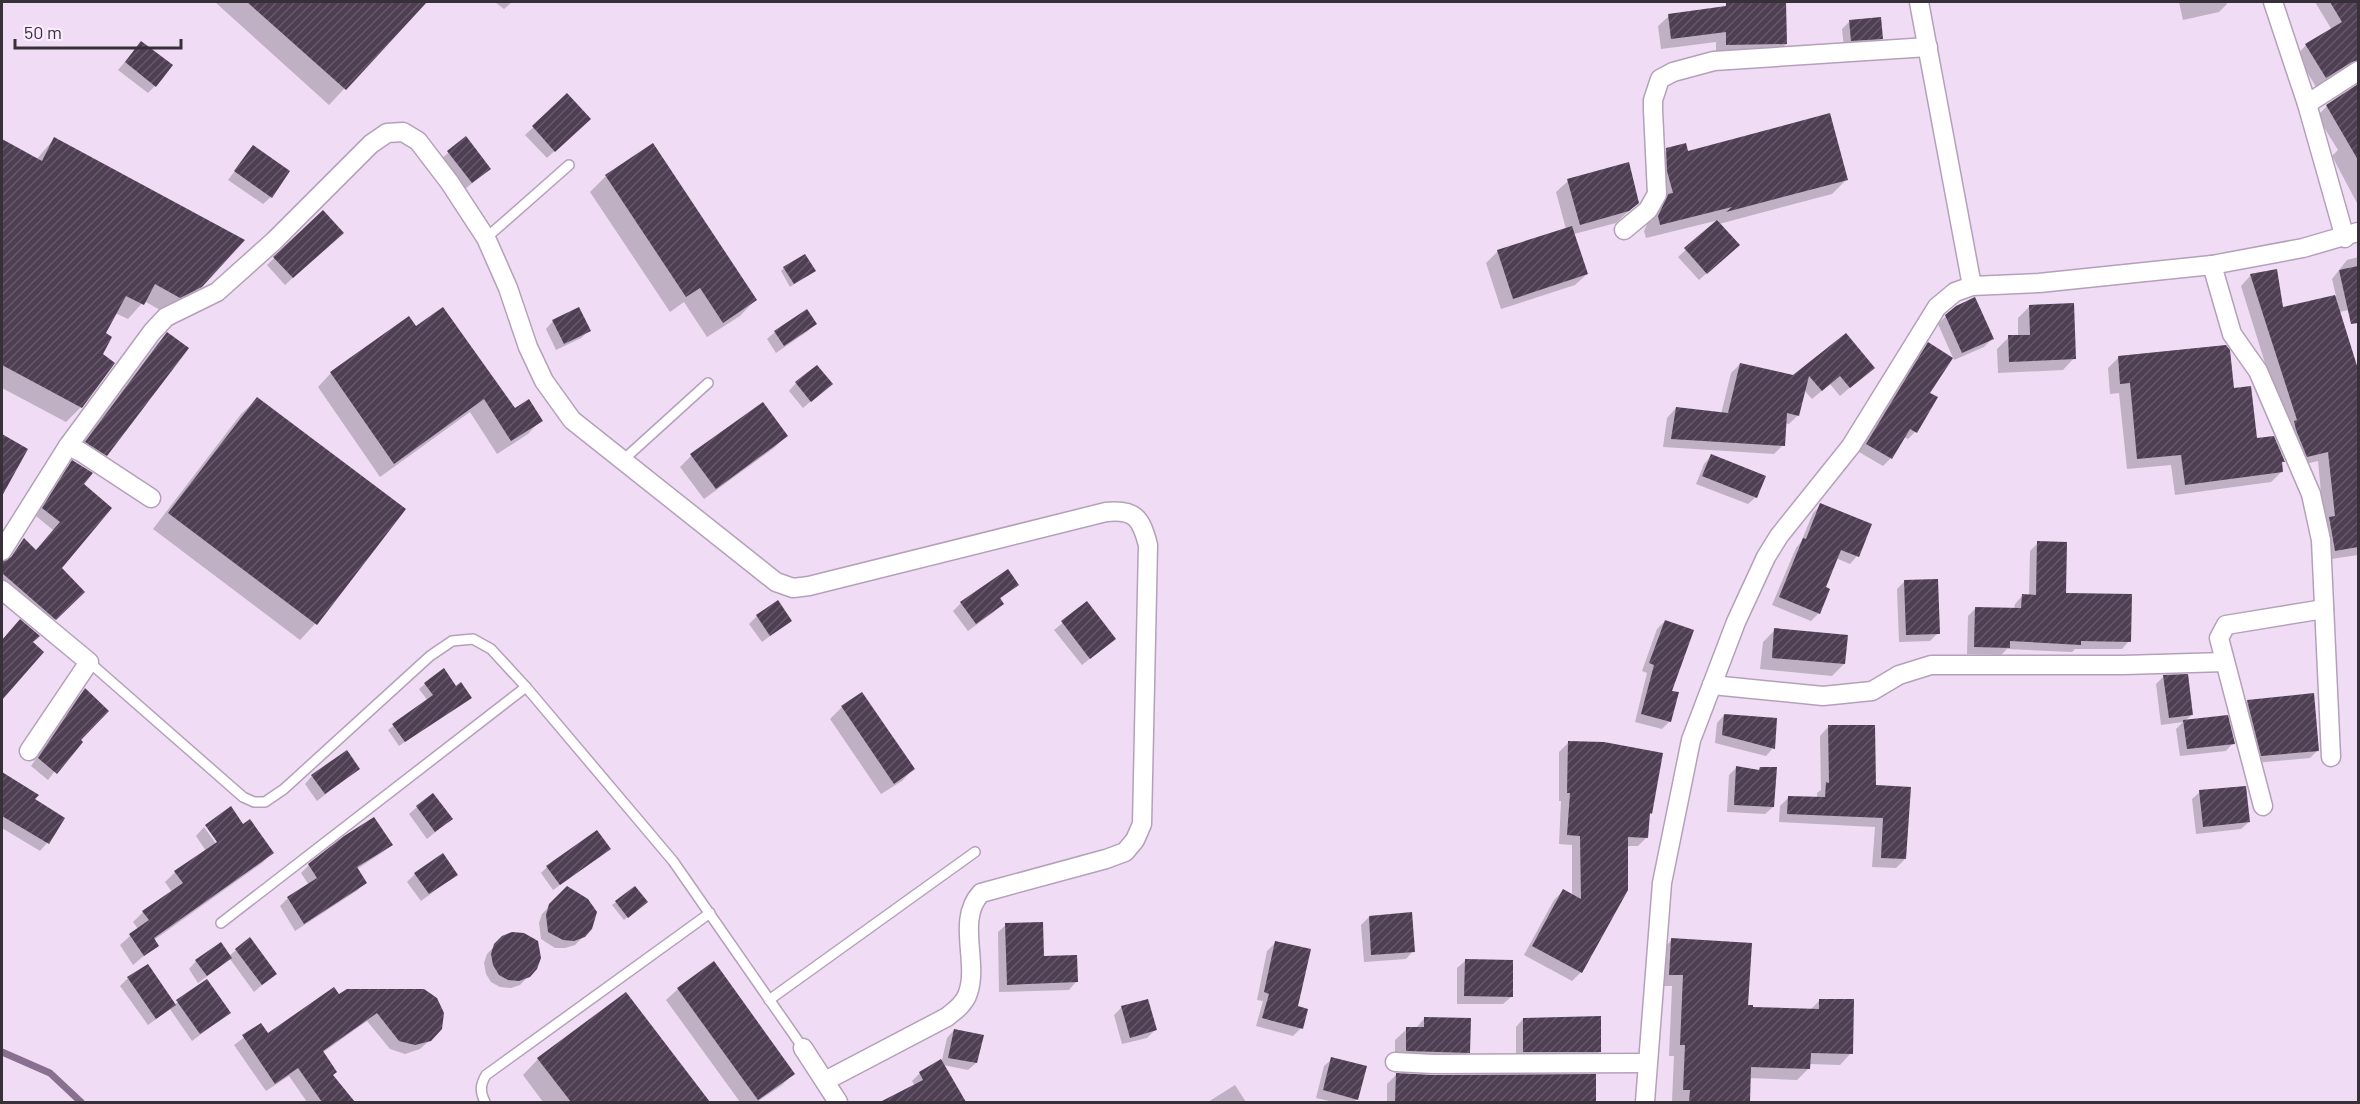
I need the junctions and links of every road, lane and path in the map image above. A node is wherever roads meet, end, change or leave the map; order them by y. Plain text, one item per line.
1 (1919, 2) edge
2 (2273, 2) edge
3 (1928, 47) junction
4 (2358, 70) edge
5 (2307, 104) junction
6 (569, 165) dead end
7 (1624, 230) dead end
8 (2352, 235) edge
9 (486, 238) junction
10 (2212, 266) junction
11 (1972, 286) junction
12 (708, 383) dead end
13 (68, 446) junction
14 (622, 461) junction
15 (150, 498) dead end
16 (2, 551) edge
17 (2, 590) edge
18 (2324, 609) junction
19 (89, 662) junction
20 (2225, 662) junction
21 (1712, 685) junction
22 (526, 687) junction
23 (28, 751) dead end
24 (2331, 757) dead end
25 (2263, 806) dead end
26 (975, 852) dead end
27 (710, 913) junction
28 (221, 923) dead end
29 (769, 1000) junction
30 (803, 1048) joint
31 (1395, 1062) dead end
32 (1647, 1063) junction
33 (825, 1081) junction
34 (485, 1102) edge
35 (838, 1102) edge
36 (1646, 1102) edge

1 - 3 street
2 - 5 street
3 - 7 street
3 - 11 street
4 - 5 street
5 - 8 street
6 - 9 lane
8 - 10 street
9 - 13 street
9 - 14 street
10 - 11 street
10 - 18 street
11 - 21 street
12 - 14 lane
13 - 15 street
13 - 16 street
14 - 33 street
17 - 19 street
18 - 20 street
18 - 24 street
19 - 22 lane
19 - 23 street
20 - 21 street
20 - 25 street
21 - 32 street
22 - 27 lane
22 - 28 lane
26 - 29 lane
27 - 29 lane
27 - 34 lane
29 - 30 lane
30 - 33 street
31 - 32 street
32 - 36 street
33 - 35 street

